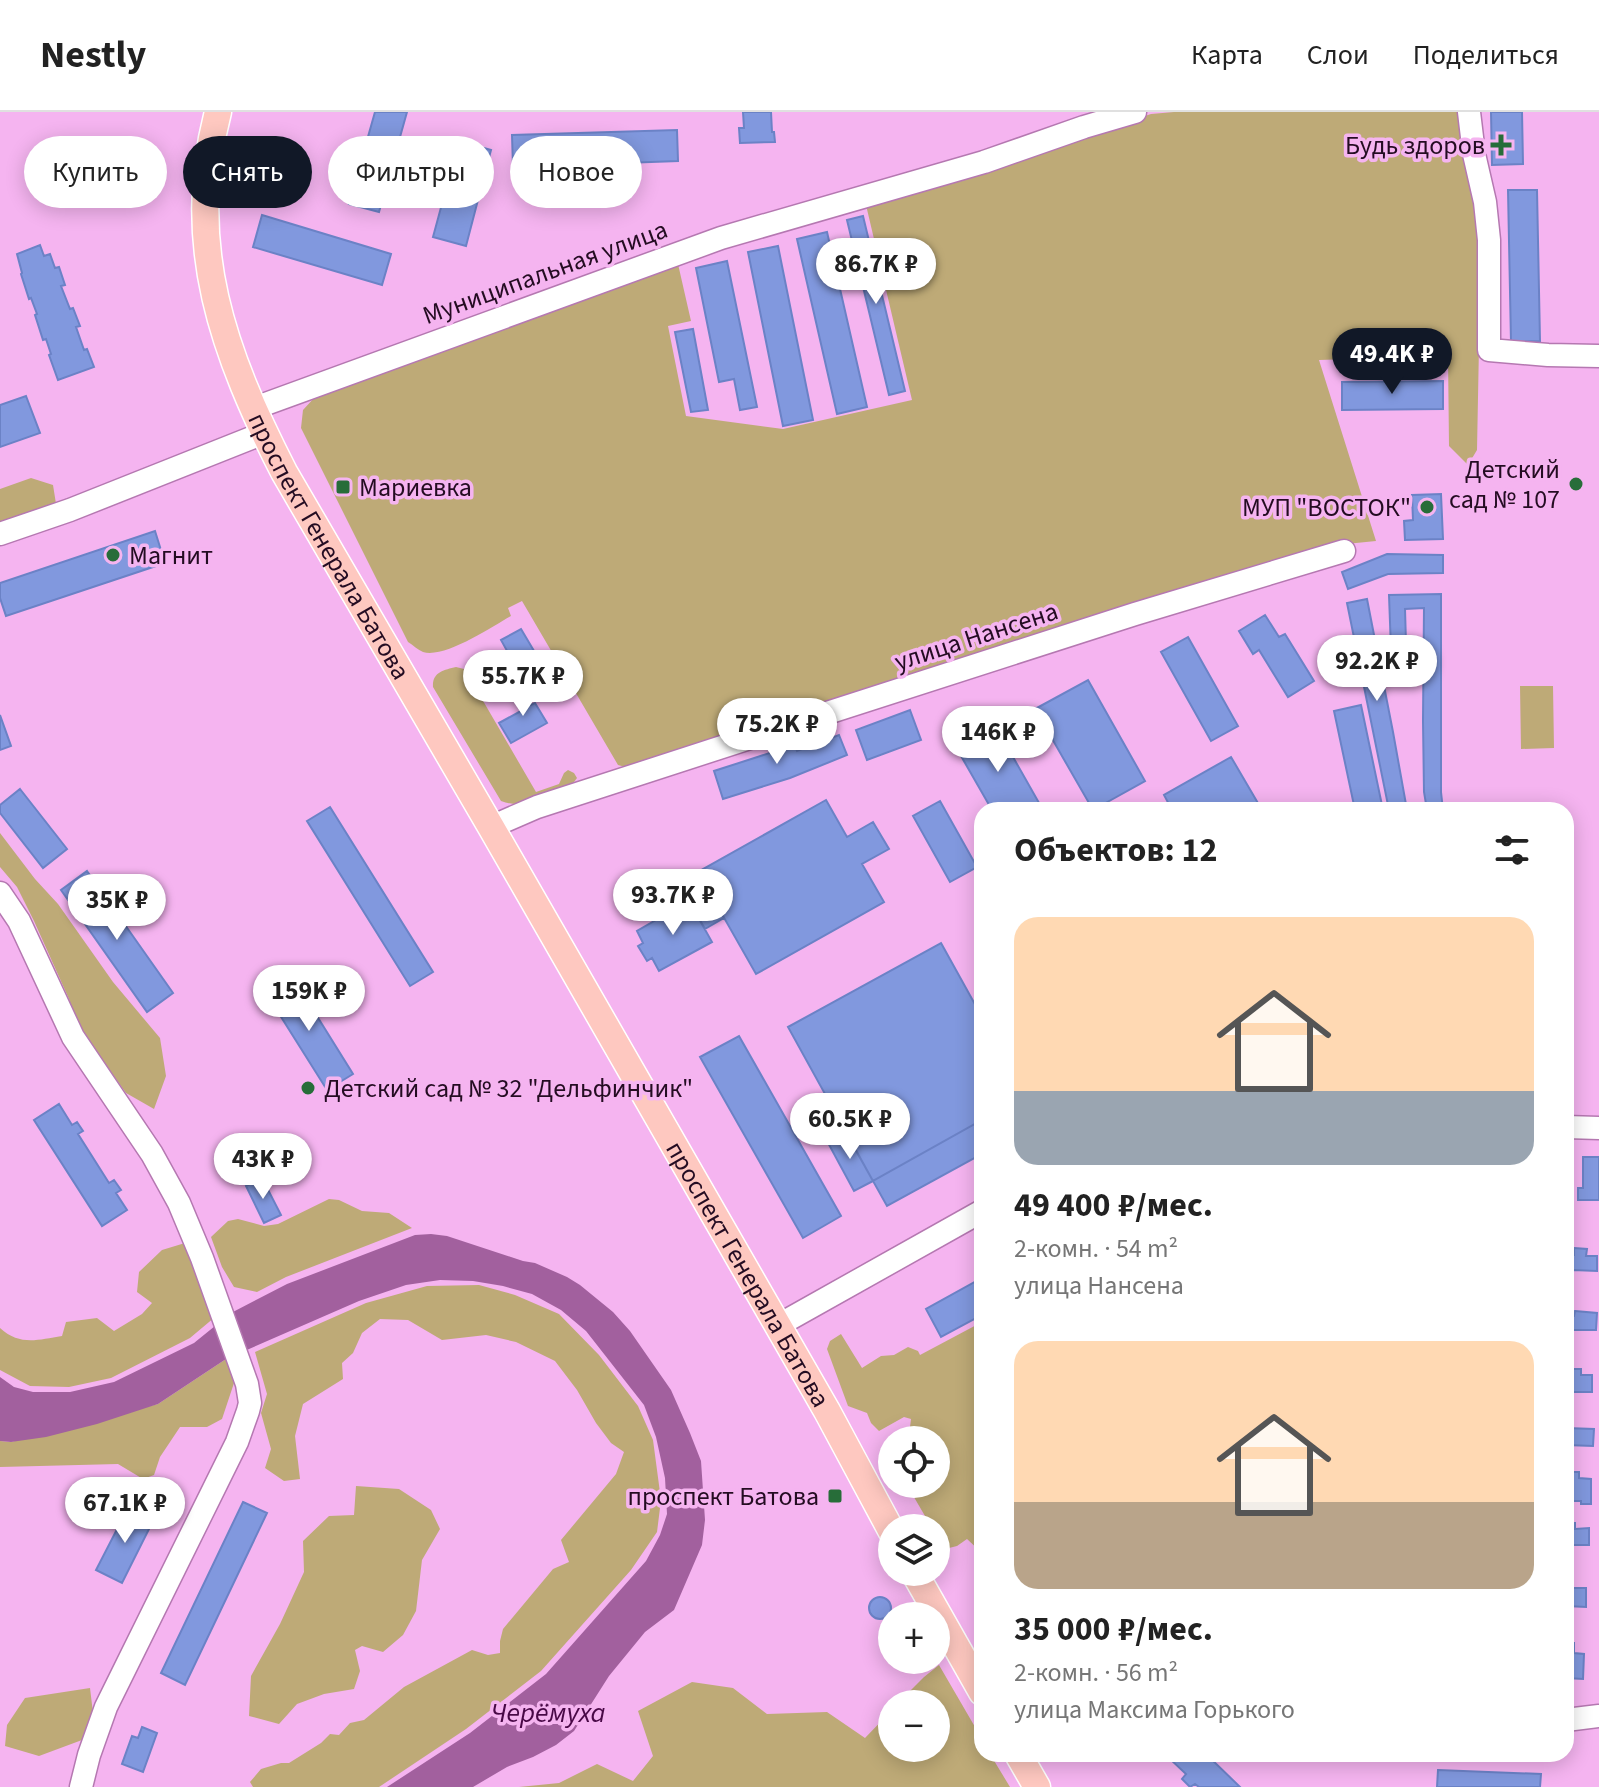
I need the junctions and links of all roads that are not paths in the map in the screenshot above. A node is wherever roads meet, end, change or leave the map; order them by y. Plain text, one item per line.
1 (218, 112) edge
2 (1135, 112) edge
3 (1469, 112) edge
4 (1599, 356) edge
5 (252, 409) junction
6 (264, 433) junction
7 (0, 534) edge
8 (1344, 551) dead end
9 (491, 827) junction
10 (0, 893) edge
11 (1574, 1127) edge
12 (1599, 1128) edge
13 (974, 1215) edge
14 (777, 1326) junction
15 (882, 1514) edge
16 (922, 1586) edge
17 (974, 1678) edge
18 (1599, 1716) edge
19 (1574, 1719) edge
20 (1023, 1762) edge
21 (81, 1787) edge
22 (1037, 1787) edge

1 - 5 main road, проспект Генерала Батова
2 - 5 street, Муниципальная улица
3 - 4 street
5 - 6 main road, проспект Генерала Батова
6 - 7 street
6 - 9 main road, проспект Генерала Батова
8 - 9 street, улица Нансена
9 - 14 main road, проспект Генерала Батова
10 - 21 street
11 - 12 street
13 - 14 street
14 - 15 main road, проспект Генерала Батова
16 - 17 main road
18 - 19 street
20 - 22 main road

